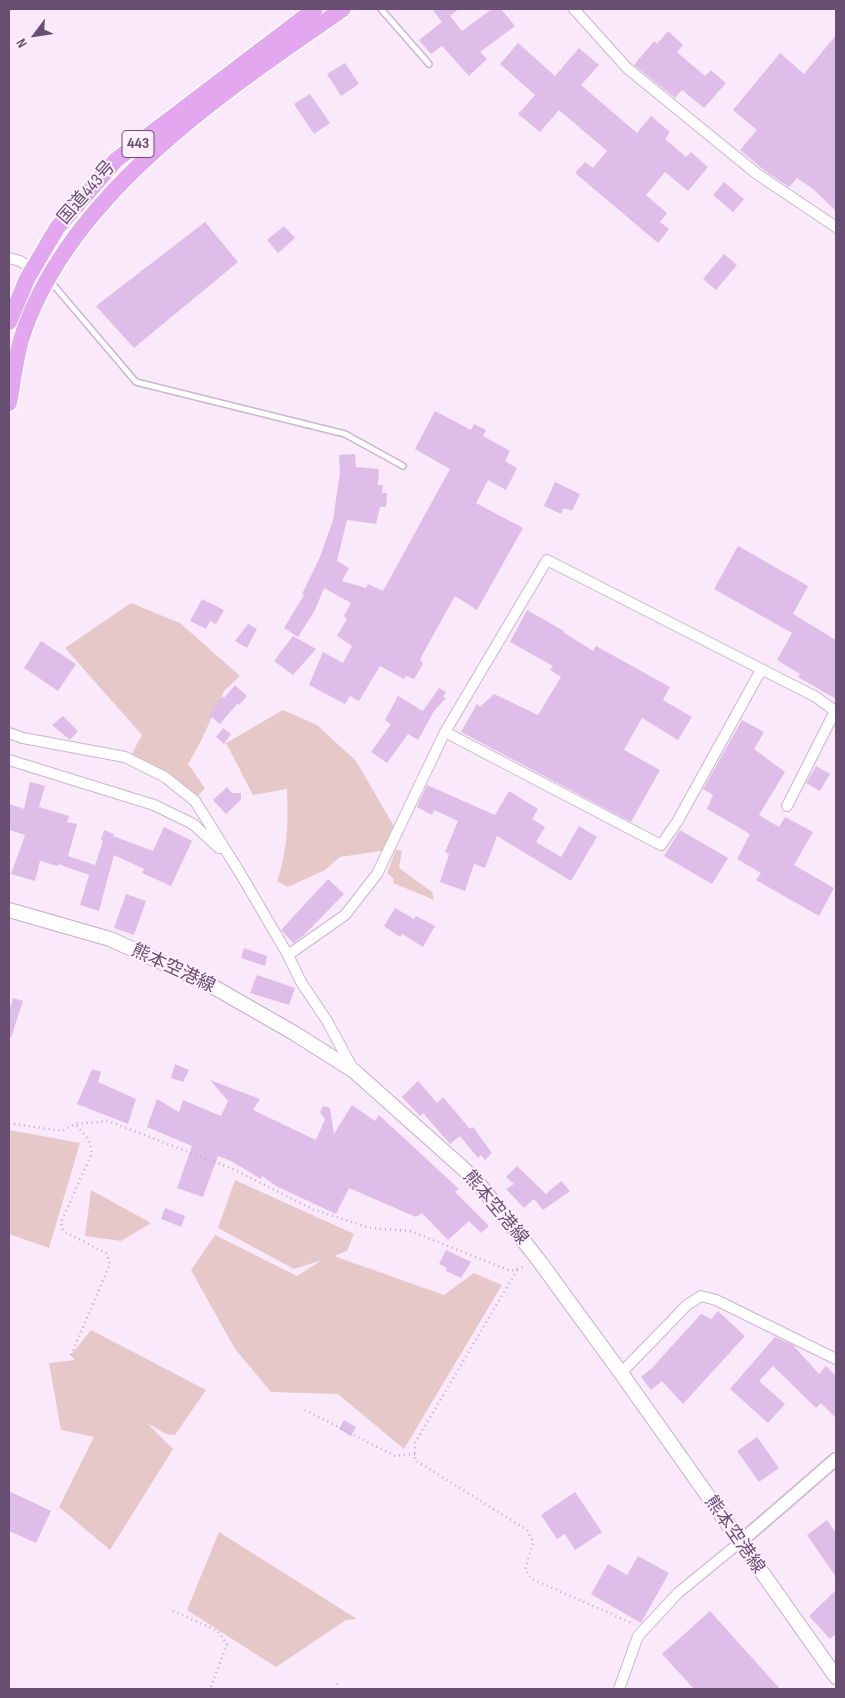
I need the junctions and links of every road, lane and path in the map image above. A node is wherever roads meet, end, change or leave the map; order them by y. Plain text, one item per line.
1 (315, 9) edge
2 (343, 9) edge
3 (381, 9) edge
4 (574, 9) edge
5 (429, 64) dead end
6 (836, 227) edge
7 (9, 258) edge
8 (32, 269) junction
9 (49, 280) junction
10 (9, 322) edge
11 (9, 404) edge
12 (403, 466) dead end
13 (761, 670) junction
14 (445, 732) junction
15 (9, 733) edge
16 (9, 760) edge
17 (787, 806) dead end
18 (230, 857) junction
19 (9, 910) edge
20 (288, 955) junction
21 (354, 1071) junction
22 (9, 1123) edge
23 (75, 1124) junction
24 (540, 1262) junction
25 (518, 1269) junction
26 (71, 1355) dead end
27 (836, 1358) edge
28 (620, 1373) junction
29 (305, 1410) dead end
30 (415, 1454) junction
31 (836, 1459) edge
32 (739, 1543) junction
33 (173, 1611) dead end
34 (645, 1629) junction
35 (836, 1677) edge
36 (338, 1680) dead end
37 (210, 1689) edge
38 (335, 1689) edge
39 (619, 1689) edge

1 - 8 highway, 国道443号 / 443
2 - 9 highway, 国道443号 / 443
3 - 5 lane
4 - 6 street
7 - 8 street
8 - 9 street
8 - 10 highway, 国道443号 / 443
9 - 11 highway, 国道443号 / 443
9 - 12 lane
13 - 14 street
13 - 14 street
13 - 17 street
14 - 20 street
15 - 18 street
16 - 18 street
18 - 20 street
19 - 21 main road, 熊本空港線
20 - 21 street
21 - 24 main road, 熊本空港線
22 - 23 path
23 - 25 path
23 - 26 path
24 - 25 path
24 - 28 main road, 熊本空港線
25 - 30 path
27 - 28 street
28 - 32 main road, 熊本空港線
29 - 30 path
30 - 34 path
31 - 32 street
32 - 34 street
32 - 35 main road, 熊本空港線
33 - 37 path
34 - 39 street
36 - 38 path

